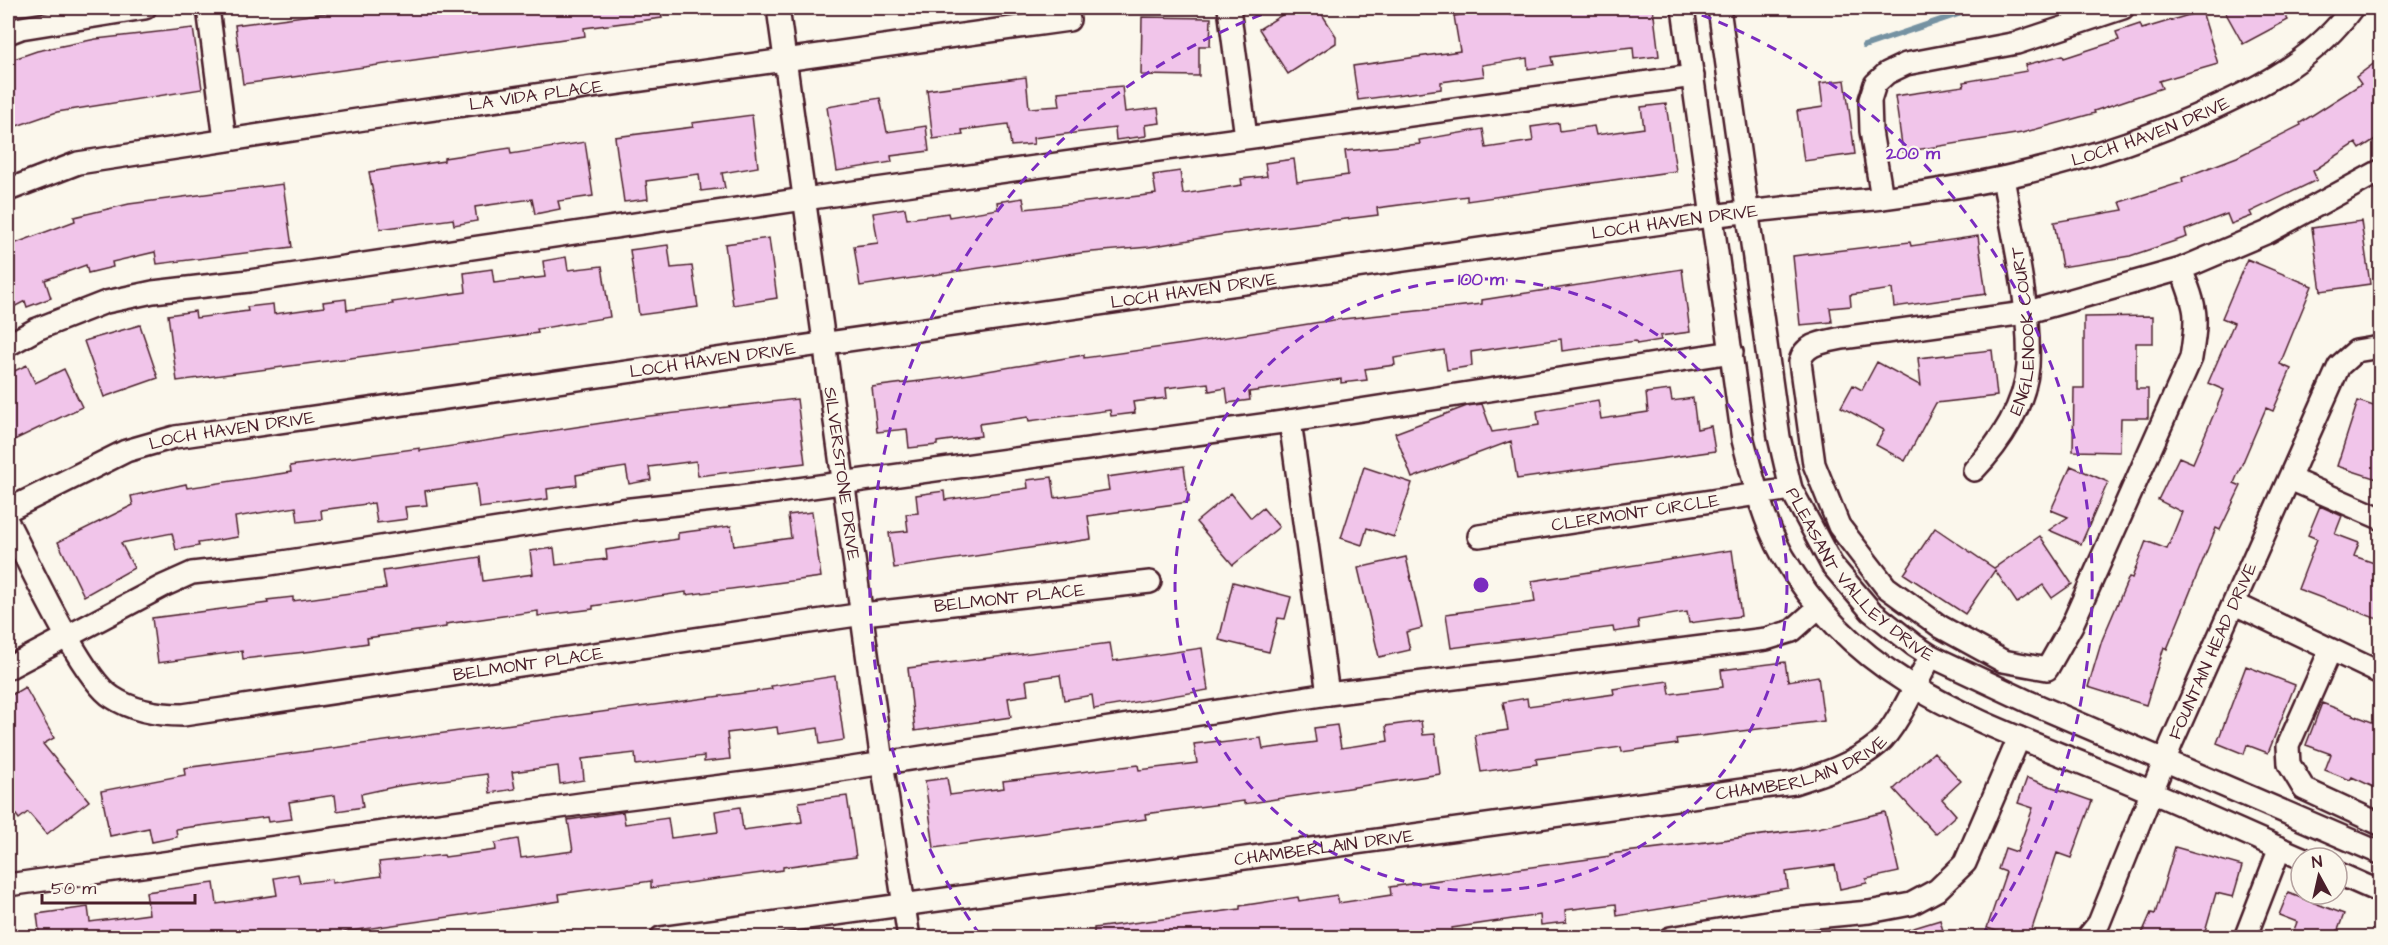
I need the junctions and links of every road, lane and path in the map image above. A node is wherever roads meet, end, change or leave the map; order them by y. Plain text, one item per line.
1 (145, 8) edge
2 (208, 8) edge
3 (778, 8) edge
4 (1229, 8) edge
5 (1683, 8) edge
6 (1719, 8) edge
7 (2123, 8) edge
8 (2352, 8) edge
9 (1069, 20) dead end
10 (8, 33) edge
11 (785, 60) junction
12 (1693, 76) junction
13 (1246, 137) junction
14 (225, 140) junction
15 (2380, 171) edge
16 (2003, 178) junction
17 (8, 190) edge
18 (1882, 198) junction
19 (804, 199) junction
20 (1747, 211) junction
21 (1712, 216) junction
22 (2181, 269) junction
23 (2025, 313) junction
24 (823, 344) junction
25 (8, 345) edge
26 (2380, 347) edge
27 (1732, 352) junction
28 (1290, 422) junction
29 (1974, 470) dead end
30 (2290, 479) junction
31 (844, 482) junction
32 (1791, 489) junction
33 (1757, 495) junction
34 (8, 510) edge
35 (2380, 518) edge
36 (8, 523) edge
37 (1479, 537) dead end
38 (1150, 582) dead end
39 (2235, 604) junction
40 (1818, 608) junction
41 (863, 614) junction
42 (68, 636) junction
43 (2331, 651) junction
44 (1930, 656) junction
45 (8, 668) edge
46 (2380, 673) edge
47 (1913, 688) junction
48 (1328, 694) junction
49 (2019, 738) junction
50 (2165, 760) junction
51 (882, 762) junction
52 (2151, 792) junction
53 (2380, 824) edge
54 (2280, 848) junction
55 (2289, 852) edge
56 (2380, 853) edge
57 (2349, 878) edge
58 (8, 885) edge
59 (2380, 892) edge
60 (903, 904) junction
61 (661, 938) edge
62 (909, 938) edge
63 (1670, 938) edge
64 (2087, 938) edge
65 (2245, 938) edge

1 - 10 street
2 - 14 street
3 - 11 street, SILVERSTONE DRIVE
4 - 13 street
5 - 12 street, PLEASANT VALLEY DRIVE
6 - 20 street, PLEASANT VALLEY DRIVE
7 - 18 street
8 - 16 street, LOCH HAVEN DRIVE
9 - 11 street, LA VIDA PLACE
11 - 14 street, LA VIDA PLACE
11 - 19 street, SILVERSTONE DRIVE
12 - 13 street
12 - 21 street, PLEASANT VALLEY DRIVE
13 - 19 street
14 - 17 street, LA VIDA PLACE
15 - 22 street
16 - 18 street, LOCH HAVEN DRIVE
16 - 23 street, ENGLENOOK COURT
18 - 20 street, LOCH HAVEN DRIVE
19 - 24 street, SILVERSTONE DRIVE
19 - 25 street
20 - 21 street, LOCH HAVEN DRIVE
20 - 32 street, PLEASANT VALLEY DRIVE
21 - 24 street, LOCH HAVEN DRIVE
21 - 27 street, PLEASANT VALLEY DRIVE
22 - 23 street
22 - 23 street
23 - 29 street, ENGLENOOK COURT
24 - 31 street, SILVERSTONE DRIVE
24 - 34 street, LOCH HAVEN DRIVE
26 - 30 street, FOUNTAIN HEAD DRIVE
27 - 28 street
27 - 33 street, PLEASANT VALLEY DRIVE
28 - 31 street
28 - 48 street
30 - 35 street
30 - 39 street, FOUNTAIN HEAD DRIVE
31 - 41 street, SILVERSTONE DRIVE
31 - 42 street
32 - 33 street, CLERMONT CIRCLE
32 - 44 street, PLEASANT VALLEY DRIVE
33 - 37 street, CLERMONT CIRCLE
33 - 40 street, PLEASANT VALLEY DRIVE
36 - 42 street, BELMONT PLACE
38 - 41 street, BELMONT PLACE
39 - 43 street
39 - 50 street, FOUNTAIN HEAD DRIVE
40 - 47 street, PLEASANT VALLEY DRIVE
40 - 48 street
41 - 42 street, BELMONT PLACE
41 - 51 street, SILVERSTONE DRIVE
42 - 45 street
43 - 46 street
43 - 53 street
44 - 47 street, CHAMBERLAIN DRIVE
44 - 50 street, PLEASANT VALLEY DRIVE
47 - 49 street, PLEASANT VALLEY DRIVE
47 - 60 street, CHAMBERLAIN DRIVE
48 - 51 street
49 - 52 street, PLEASANT VALLEY DRIVE
49 - 63 street
50 - 52 street, FOUNTAIN HEAD DRIVE
50 - 56 street, PLEASANT VALLEY DRIVE
51 - 58 street
51 - 60 street, SILVERSTONE DRIVE
52 - 54 street, PLEASANT VALLEY DRIVE
52 - 64 street, FOUNTAIN HEAD DRIVE
54 - 55 street, PLEASANT VALLEY DRIVE
54 - 65 street
57 - 59 street
60 - 61 street, CHAMBERLAIN DRIVE
60 - 62 street, SILVERSTONE DRIVE

